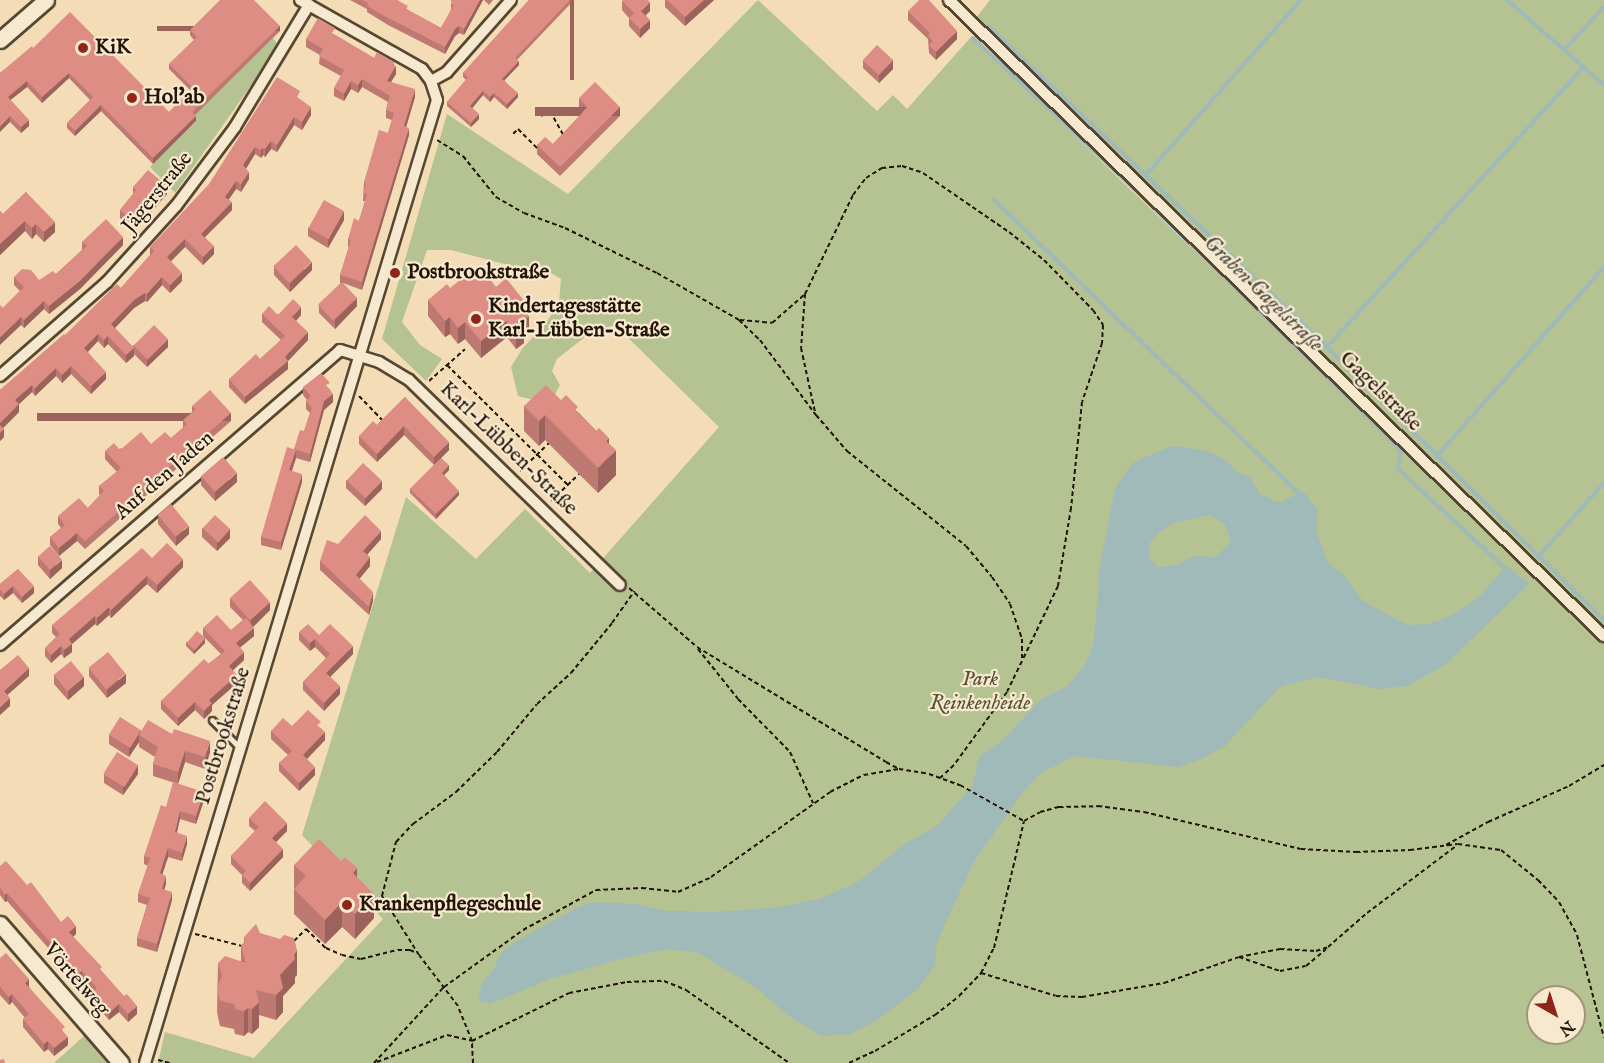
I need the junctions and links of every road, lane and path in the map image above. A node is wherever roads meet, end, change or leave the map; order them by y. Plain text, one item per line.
1 (46, 0) edge
2 (511, 0) edge
3 (949, 0) edge
4 (304, 2) edge
5 (0, 40) edge
6 (431, 81) junction
7 (542, 116) dead end
8 (513, 134) dead end
9 (427, 135) junction
10 (569, 141) edge
11 (537, 148) edge
12 (805, 294) junction
13 (739, 320) junction
14 (465, 349) dead end
15 (360, 356) junction
16 (447, 365) junction
17 (0, 376) edge
18 (351, 388) junction
19 (419, 390) junction
20 (816, 415) junction
21 (384, 421) edge
22 (549, 444) dead end
23 (538, 454) junction
24 (579, 474) dead end
25 (512, 480) junction
26 (568, 484) junction
27 (543, 510) junction
28 (620, 585) joint
29 (634, 591) junction
30 (1604, 636) edge
31 (0, 645) edge
32 (697, 647) junction
33 (1022, 661) junction
34 (212, 720) dead end
35 (241, 749) junction
36 (1604, 765) edge
37 (899, 769) junction
38 (940, 778) junction
39 (813, 803) junction
40 (1024, 821) junction
41 (1458, 844) junction
42 (1443, 846) junction
43 (0, 924) edge
44 (185, 931) junction
45 (292, 943) edge
46 (244, 947) edge
47 (1328, 947) junction
48 (419, 955) junction
49 (1239, 957) junction
50 (981, 973) junction
51 (444, 987) junction
52 (1604, 1038) edge
53 (472, 1041) junction
54 (121, 1063) edge
55 (146, 1063) edge
56 (374, 1063) edge
57 (474, 1063) edge
58 (789, 1063) edge
59 (849, 1063) edge

1 - 5 street
2 - 6 street
3 - 30 street, Gagelstraße
4 - 6 street
4 - 17 street, Jägerstraße
6 - 9 street, Postbrookstraße
7 - 10 path
8 - 11 path
9 - 13 path
9 - 15 street, Postbrookstraße
12 - 13 path
12 - 20 path
12 - 33 path
13 - 20 path
14 - 16 path
15 - 18 street, Postbrookstraße
15 - 19 street, Karl-Lübben-Straße
15 - 31 street, Auf den Jaden
16 - 19 path
16 - 23 path
18 - 21 path
18 - 35 street, Postbrookstraße
19 - 25 street, Karl-Lübben-Straße
20 - 33 path
22 - 23 path
23 - 25 path
23 - 26 path
24 - 26 path
25 - 27 street, Karl-Lübben-Straße
26 - 27 path
27 - 28 street, Karl-Lübben-Straße
28 - 29 path
29 - 32 path
29 - 48 path
32 - 37 path
32 - 39 path
33 - 38 path
34 - 35 lane
35 - 44 street, Postbrookstraße
36 - 42 path
37 - 38 path
37 - 39 path
38 - 40 path
39 - 51 path
40 - 42 path
40 - 50 path
41 - 42 path
41 - 47 path
41 - 52 path
43 - 54 street, Vörtelweg
44 - 46 path
44 - 55 street, Postbrookstraße
45 - 48 path
47 - 49 path
47 - 49 path
48 - 51 path
49 - 50 path
50 - 59 path
51 - 53 path
51 - 56 path
53 - 56 path
53 - 57 path
53 - 58 path

